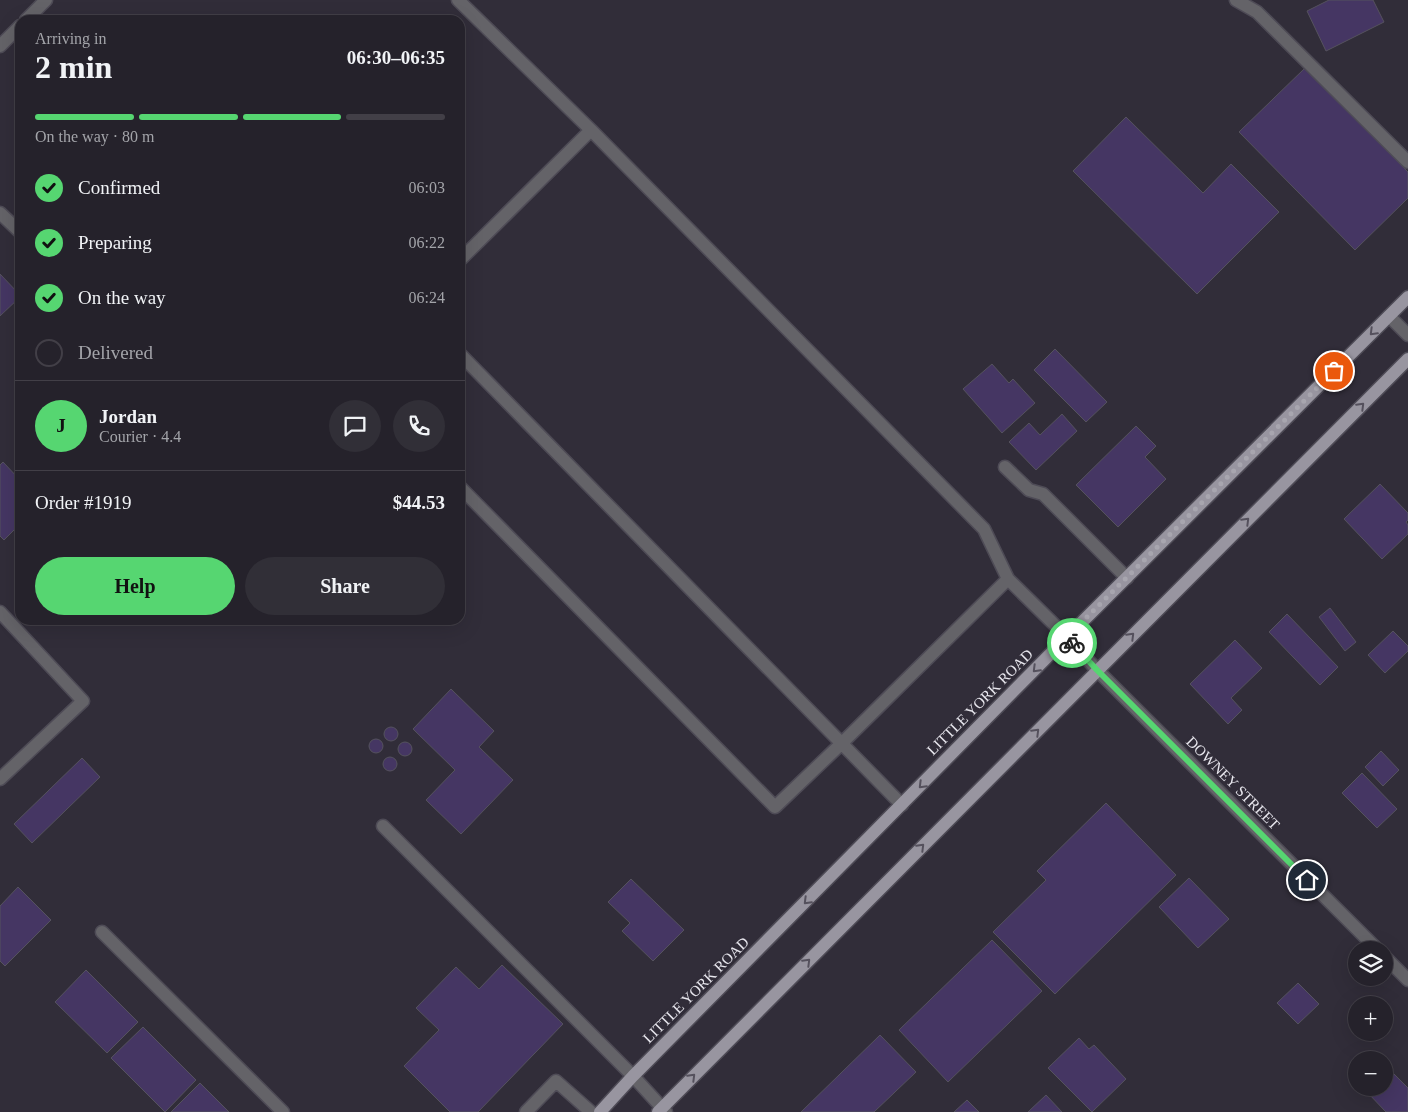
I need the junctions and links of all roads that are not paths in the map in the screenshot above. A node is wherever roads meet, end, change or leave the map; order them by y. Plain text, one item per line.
1 (46, 0) edge
2 (458, 0) edge
3 (1236, 0) edge
4 (31, 15) edge
5 (15, 31) edge
6 (0, 46) edge
7 (591, 130) junction
8 (1408, 162) edge
9 (0, 213) edge
10 (15, 227) edge
11 (465, 255) edge
12 (1408, 297) edge
13 (1389, 316) junction
14 (1408, 335) edge
15 (465, 359) edge
16 (1408, 359) edge
17 (1005, 467) dead end
18 (465, 493) edge
19 (1127, 578) junction
20 (1008, 579) junction
21 (0, 612) edge
22 (1067, 637) junction
23 (1097, 670) junction
24 (842, 743) junction
25 (0, 779) edge
26 (902, 805) junction
27 (383, 826) dead end
28 (102, 932) dead end
29 (1369, 941) edge
30 (1393, 965) edge
31 (1408, 980) edge
32 (634, 1076) junction
33 (662, 1110) edge
34 (283, 1112) edge
35 (526, 1112) edge
36 (591, 1112) edge
37 (600, 1112) edge

1 - 4 street
2 - 7 street, DOWNEY STREET
3 - 8 street
5 - 6 street
7 - 11 street
7 - 20 street, DOWNEY STREET
9 - 10 street
12 - 13 main road, LITTLE YORK ROAD
13 - 14 street
13 -> 19 main road, LITTLE YORK ROAD
15 - 24 street
23 -> 16 main road
17 - 19 street
18 - 24 street
19 - 22 main road, LITTLE YORK ROAD
20 - 22 street, DOWNEY STREET
20 - 24 street
21 - 25 street
22 - 23 street, DOWNEY STREET
22 -> 26 main road, LITTLE YORK ROAD
23 - 29 street, DOWNEY STREET
33 -> 23 main road
24 - 26 street
26 -> 32 main road, LITTLE YORK ROAD
27 - 32 street
28 - 34 street
30 - 31 street
32 - 33 street
32 - 37 main road, LITTLE YORK ROAD
35 - 36 street

